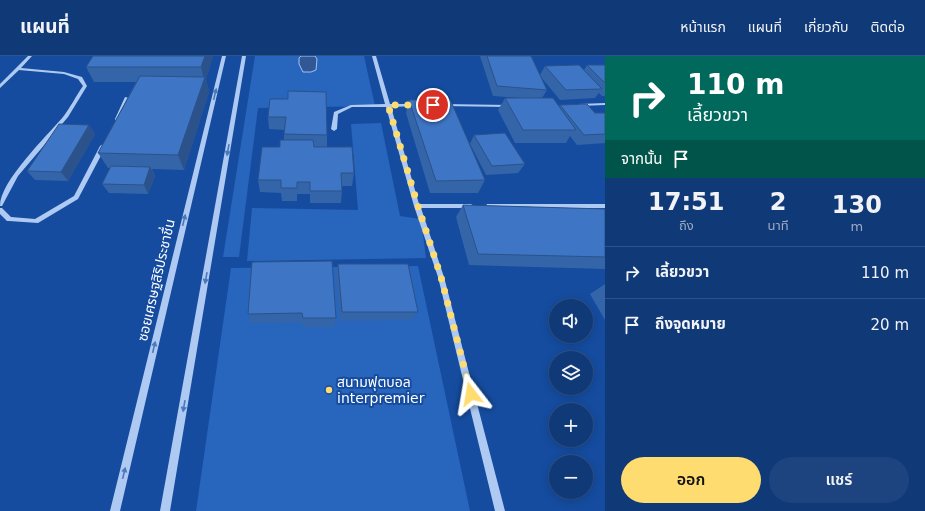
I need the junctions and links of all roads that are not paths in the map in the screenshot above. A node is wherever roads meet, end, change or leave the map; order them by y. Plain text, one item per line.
1 (30, 56) edge
2 (224, 56) edge
3 (244, 56) edge
4 (374, 56) edge
5 (18, 69) junction
6 (0, 87) edge
7 (127, 98) edge
8 (605, 104) edge
9 (388, 105) junction
10 (419, 105) edge
11 (435, 105) edge
12 (574, 105) edge
13 (512, 106) edge
14 (113, 127) edge
15 (334, 129) dead end
16 (106, 141) edge
17 (0, 204) edge
18 (418, 206) junction
19 (605, 206) edge
20 (0, 210) edge
21 (115, 511) edge
22 (165, 511) edge
23 (500, 511) edge

1 - 5 street
21 -> 2 street, ซอยเศรษฐสิริประชาชื่น
3 -> 22 street
4 - 9 street
5 - 6 street
5 - 17 street
7 - 14 street
8 - 12 street
9 - 10 street
9 - 15 street
9 - 18 street
11 - 13 street
16 - 20 street
18 - 19 street
18 - 23 street

